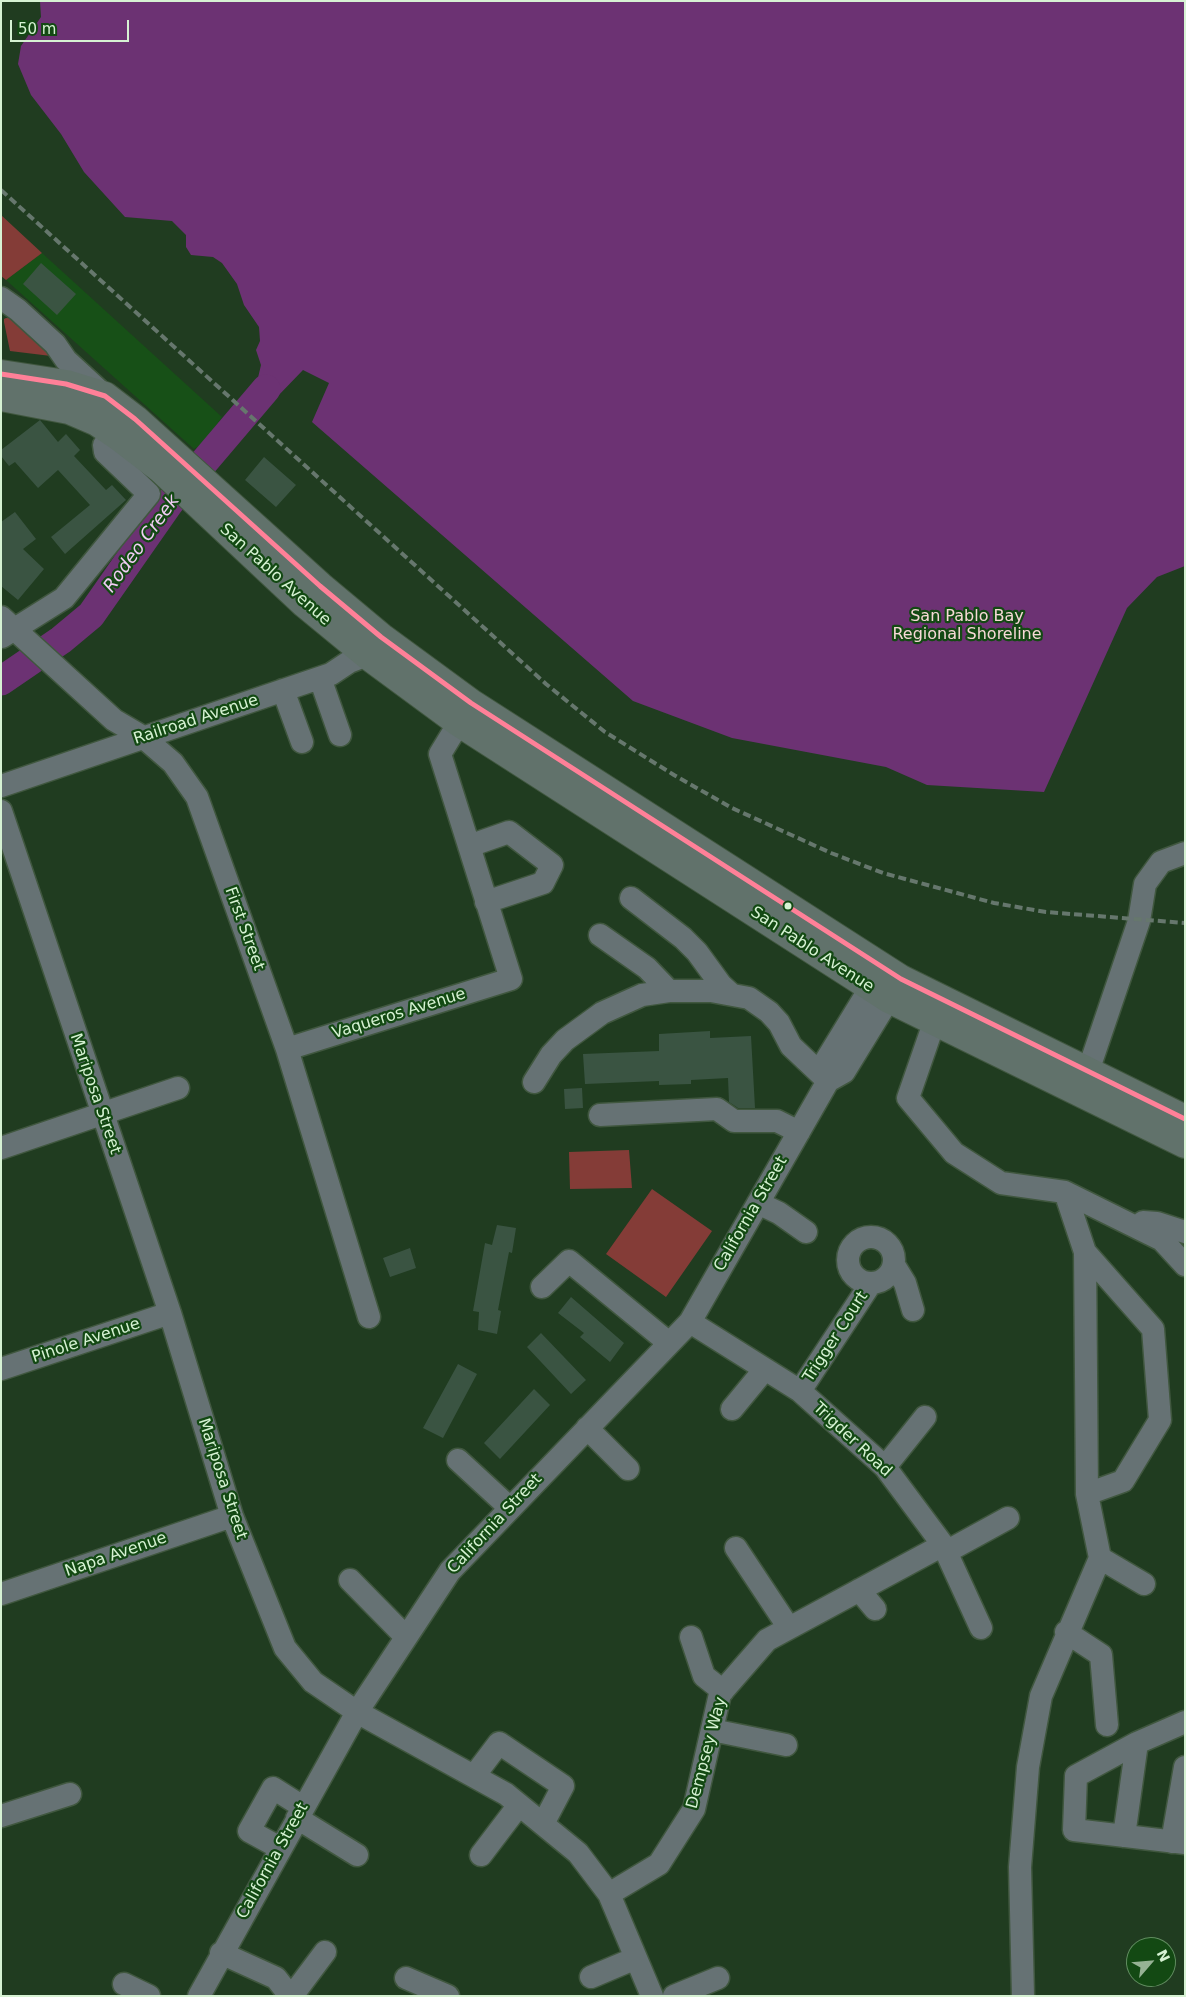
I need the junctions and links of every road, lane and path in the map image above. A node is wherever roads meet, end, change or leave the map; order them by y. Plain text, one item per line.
1 (1, 298) edge
2 (1, 374) edge
3 (104, 396) junction
4 (1, 397) edge
5 (105, 428) junction
6 (169, 463) junction
7 (5, 628) edge
8 (374, 646) junction
9 (320, 678) junction
10 (284, 690) junction
11 (464, 713) junction
12 (340, 736) dead end
13 (143, 737) junction
14 (302, 742) dead end
15 (1, 786) edge
16 (1, 811) edge
17 (469, 846) junction
18 (1185, 853) edge
19 (630, 898) dead end
20 (486, 902) junction
21 (600, 935) dead end
22 (886, 983) junction
23 (669, 991) junction
24 (731, 994) junction
25 (935, 1020) junction
26 (287, 1049) junction
27 (828, 1081) junction
28 (534, 1082) dead end
29 (1084, 1083) junction
30 (178, 1088) dead end
31 (102, 1114) junction
32 (600, 1116) dead end
33 (1185, 1119) edge
34 (798, 1132) junction
35 (1185, 1144) edge
36 (1, 1148) edge
37 (1065, 1192) junction
38 (758, 1203) junction
39 (1124, 1221) junction
40 (806, 1232) dead end
41 (1185, 1232) edge
42 (1085, 1252) junction
43 (1185, 1264) edge
44 (894, 1265) junction
45 (871, 1283) junction
46 (542, 1287) dead end
47 (913, 1310) dead end
48 (170, 1313) junction
49 (369, 1317) dead end
50 (690, 1322) junction
51 (669, 1343) junction
52 (1, 1369) edge
53 (765, 1369) junction
54 (800, 1391) junction
55 (732, 1409) dead end
56 (925, 1417) dead end
57 (587, 1428) junction
58 (458, 1460) dead end
59 (885, 1467) junction
60 (628, 1469) dead end
61 (1088, 1494) junction
62 (510, 1508) junction
63 (232, 1516) junction
64 (1008, 1518) dead end
65 (736, 1548) dead end
66 (944, 1548) junction
67 (1100, 1558) junction
68 (350, 1580) dead end
69 (1144, 1584) dead end
70 (859, 1590) junction
71 (1, 1594) edge
72 (873, 1612) dead end
73 (789, 1628) junction
74 (981, 1628) dead end
75 (1066, 1632) junction
76 (406, 1637) junction
77 (691, 1637) dead end
78 (723, 1691) junction
79 (357, 1712) junction
80 (1185, 1722) edge
81 (1107, 1725) dead end
82 (712, 1730) junction
83 (1137, 1743) junction
84 (786, 1745) dead end
85 (1185, 1767) edge
86 (474, 1776) junction
87 (70, 1794) dead end
88 (519, 1805) junction
89 (300, 1812) junction
90 (1, 1816) edge
91 (543, 1824) junction
92 (1124, 1836) junction
93 (1178, 1842) edge
94 (280, 1848) junction
95 (357, 1855) dead end
96 (481, 1855) dead end
97 (609, 1894) junction
98 (325, 1952) dead end
99 (221, 1953) junction
100 (636, 1958) junction
101 (591, 1977) dead end
102 (406, 1978) dead end
103 (718, 1978) dead end
104 (124, 1984) dead end
105 (148, 1996) edge
106 (199, 1996) edge
107 (291, 1996) edge
108 (448, 1996) edge
109 (652, 1996) edge
110 (674, 1996) edge
111 (1023, 1996) edge

1 - 3 street, San Pablo Avenue
2 - 3 main road
3 - 6 main road, San Pablo Avenue
4 - 5 main road, San Pablo Avenue
5 - 6 main road, San Pablo Avenue
5 - 7 street
6 - 8 main road, San Pablo Avenue
7 - 13 street, First Street
8 - 9 street, Railroad Avenue
8 - 11 main road, San Pablo Avenue
9 - 10 street, Railroad Avenue
9 - 12 street
10 - 13 street, Railroad Avenue
10 - 14 street
11 - 17 street
11 - 22 main road, San Pablo Avenue
13 - 15 street, Railroad Avenue
13 - 26 street, First Street
16 - 31 street, Mariposa Street
17 - 20 street
17 - 20 street
18 - 29 street
19 - 24 street
20 - 26 street, Vaqueros Avenue
21 - 23 street
22 - 25 main road, San Pablo Avenue
22 - 27 street
22 - 29 main road, San Pablo Avenue
23 - 24 street
23 - 28 street
24 - 27 street
25 - 29 main road, San Pablo Avenue
25 - 37 street
26 - 49 street, First Street
27 - 34 street, California Street
29 - 33 main road, San Pablo Avenue
29 - 35 main road, San Pablo Avenue
30 - 31 street
31 - 36 street
31 - 48 street, Mariposa Street
32 - 34 street
34 - 38 street, California Street
37 - 39 street
37 - 42 street
38 - 40 street
38 - 50 street, California Street
39 - 41 street
39 - 43 street
42 - 61 street
42 - 61 street
44 - 45 street, Trigger Court
44 - 45 street, Trigger Court
44 - 47 street
45 - 54 street, Trigger Court
46 - 51 street
48 - 52 street, Pinole Avenue
48 - 63 street, Mariposa Street
50 - 51 street, California Street
50 - 53 street, Trigder Road
51 - 57 street, California Street
53 - 54 street, Trigder Road
53 - 55 street
54 - 59 street, Trigder Road
56 - 59 street
57 - 60 street
57 - 62 street, California Street
58 - 62 street
59 - 66 street, Trigder Road
61 - 67 street
62 - 76 street, California Street
63 - 71 street, Napa Avenue
63 - 79 street, Mariposa Street
64 - 66 street, Dempsey Way
65 - 73 street
66 - 70 street, Dempsey Way
66 - 74 street, Trigder Road
67 - 69 street
67 - 75 street
68 - 76 street
70 - 72 street
70 - 73 street, Dempsey Way
73 - 78 street, Dempsey Way
75 - 81 street
75 - 111 street
76 - 79 street, California Street
77 - 78 street
78 - 82 street, Dempsey Way
79 - 86 street, Mariposa Street
79 - 89 street, California Street
80 - 83 street
82 - 84 street
82 - 97 street, Dempsey Way
83 - 92 street
83 - 92 street
85 - 93 street
86 - 88 street, Mariposa Street
86 - 91 street
87 - 90 street
88 - 91 street, Mariposa Street
88 - 96 street
89 - 94 street, California Street
89 - 94 street
89 - 95 street
91 - 97 street, Mariposa Street
92 - 93 street
94 - 99 street, California Street
97 - 100 street, Mariposa Street
98 - 107 street
99 - 106 street, California Street
99 - 107 street
100 - 101 street
100 - 109 street, Mariposa Street
102 - 108 street
103 - 110 street
104 - 105 street

